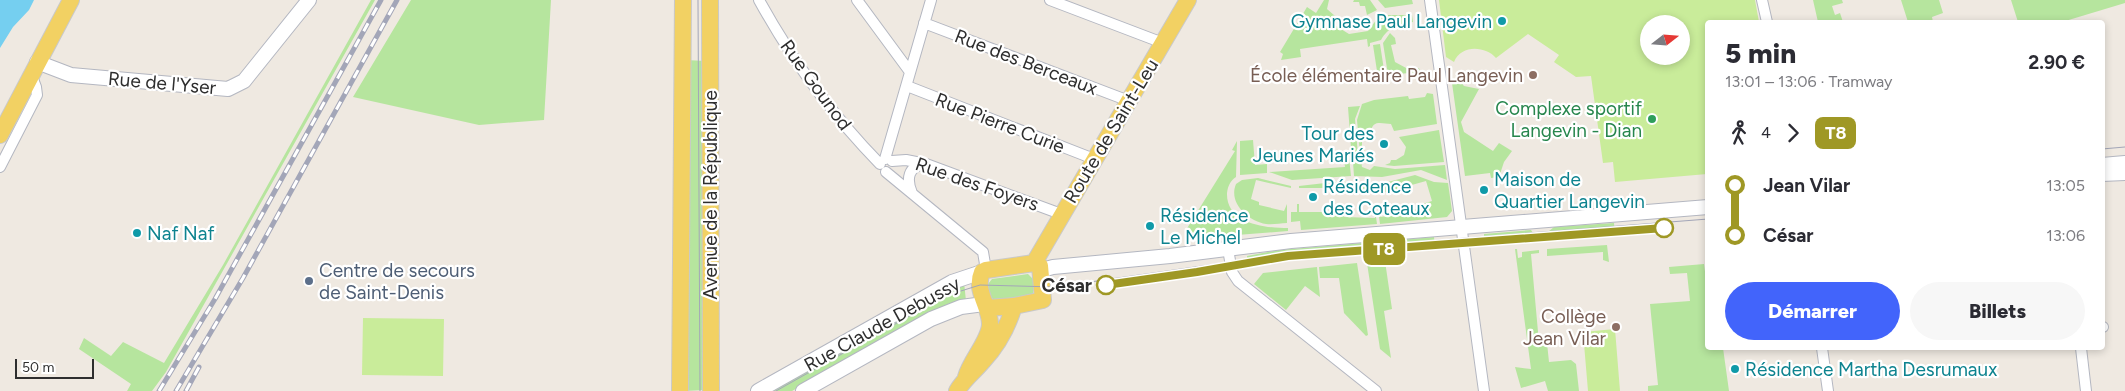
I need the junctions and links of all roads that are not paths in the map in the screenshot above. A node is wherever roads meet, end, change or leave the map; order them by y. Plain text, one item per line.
1 (70, 0) edge
2 (309, 0) edge
3 (683, 0) edge
4 (710, 0) edge
5 (759, 0) edge
6 (857, 0) edge
7 (931, 0) edge
8 (1050, 0) edge
9 (1188, 0) edge
10 (1430, 0) edge
11 (1762, 0) edge
12 (1767, 20) edge
13 (924, 23) junction
14 (1163, 43) junction
15 (34, 68) junction
16 (910, 72) junction
17 (907, 86) junction
18 (1128, 101) junction
19 (0, 136) edge
20 (1094, 159) junction
21 (2125, 163) edge
22 (886, 164) junction
23 (926, 164) junction
24 (2105, 165) edge
25 (0, 167) edge
26 (2125, 173) edge
27 (2105, 174) edge
28 (912, 193) junction
29 (1705, 207) edge
30 (1061, 214) junction
31 (1462, 226) junction
32 (1228, 249) junction
33 (1038, 266) junction
34 (984, 271) junction
35 (986, 306) junction
36 (1014, 306) junction
37 (1822, 350) edge
38 (2082, 350) edge
39 (962, 384) edge
40 (680, 391) edge
41 (711, 391) edge
42 (758, 391) edge
43 (803, 391) edge
44 (1376, 391) edge
45 (1484, 391) edge
46 (1828, 391) edge
47 (2086, 391) edge

1 - 15 main road
2 - 15 street, Rue de l'Yser
3 - 40 main road, Avenue de la République
4 - 41 main road, Avenue de la République
5 - 22 street, Rue Gounod
6 - 16 street
7 - 13 street
8 - 14 street
9 - 14 main road, Route de Saint-Leu
10 - 31 street
11 - 12 street
13 - 16 street
13 - 18 street, Rue des Berceaux
14 - 18 main road, Route de Saint-Leu
15 - 19 main road
15 - 25 street
16 - 17 street
17 - 20 street, Rue Pierre Curie
17 - 22 street
18 - 20 main road, Route de Saint-Leu
20 - 30 main road, Route de Saint-Leu
21 - 24 street
22 - 23 street, Rue des Foyers
22 - 28 street, Rue Gounod
23 - 28 street
23 - 30 street, Rue des Foyers
26 - 27 street
28 - 34 street, Rue Gounod
29 - 31 street
30 - 33 main road, Route de Saint-Leu
31 - 32 street
31 - 45 street
32 - 33 street
32 - 44 street
33 - 34 main road
33 - 36 main road
34 - 35 main road
34 - 42 street, Rue Claude Debussy
35 - 36 main road
35 - 39 main road
35 - 43 street, Rue Claude Debussy
36 - 39 main road
37 - 46 street
38 - 47 street

